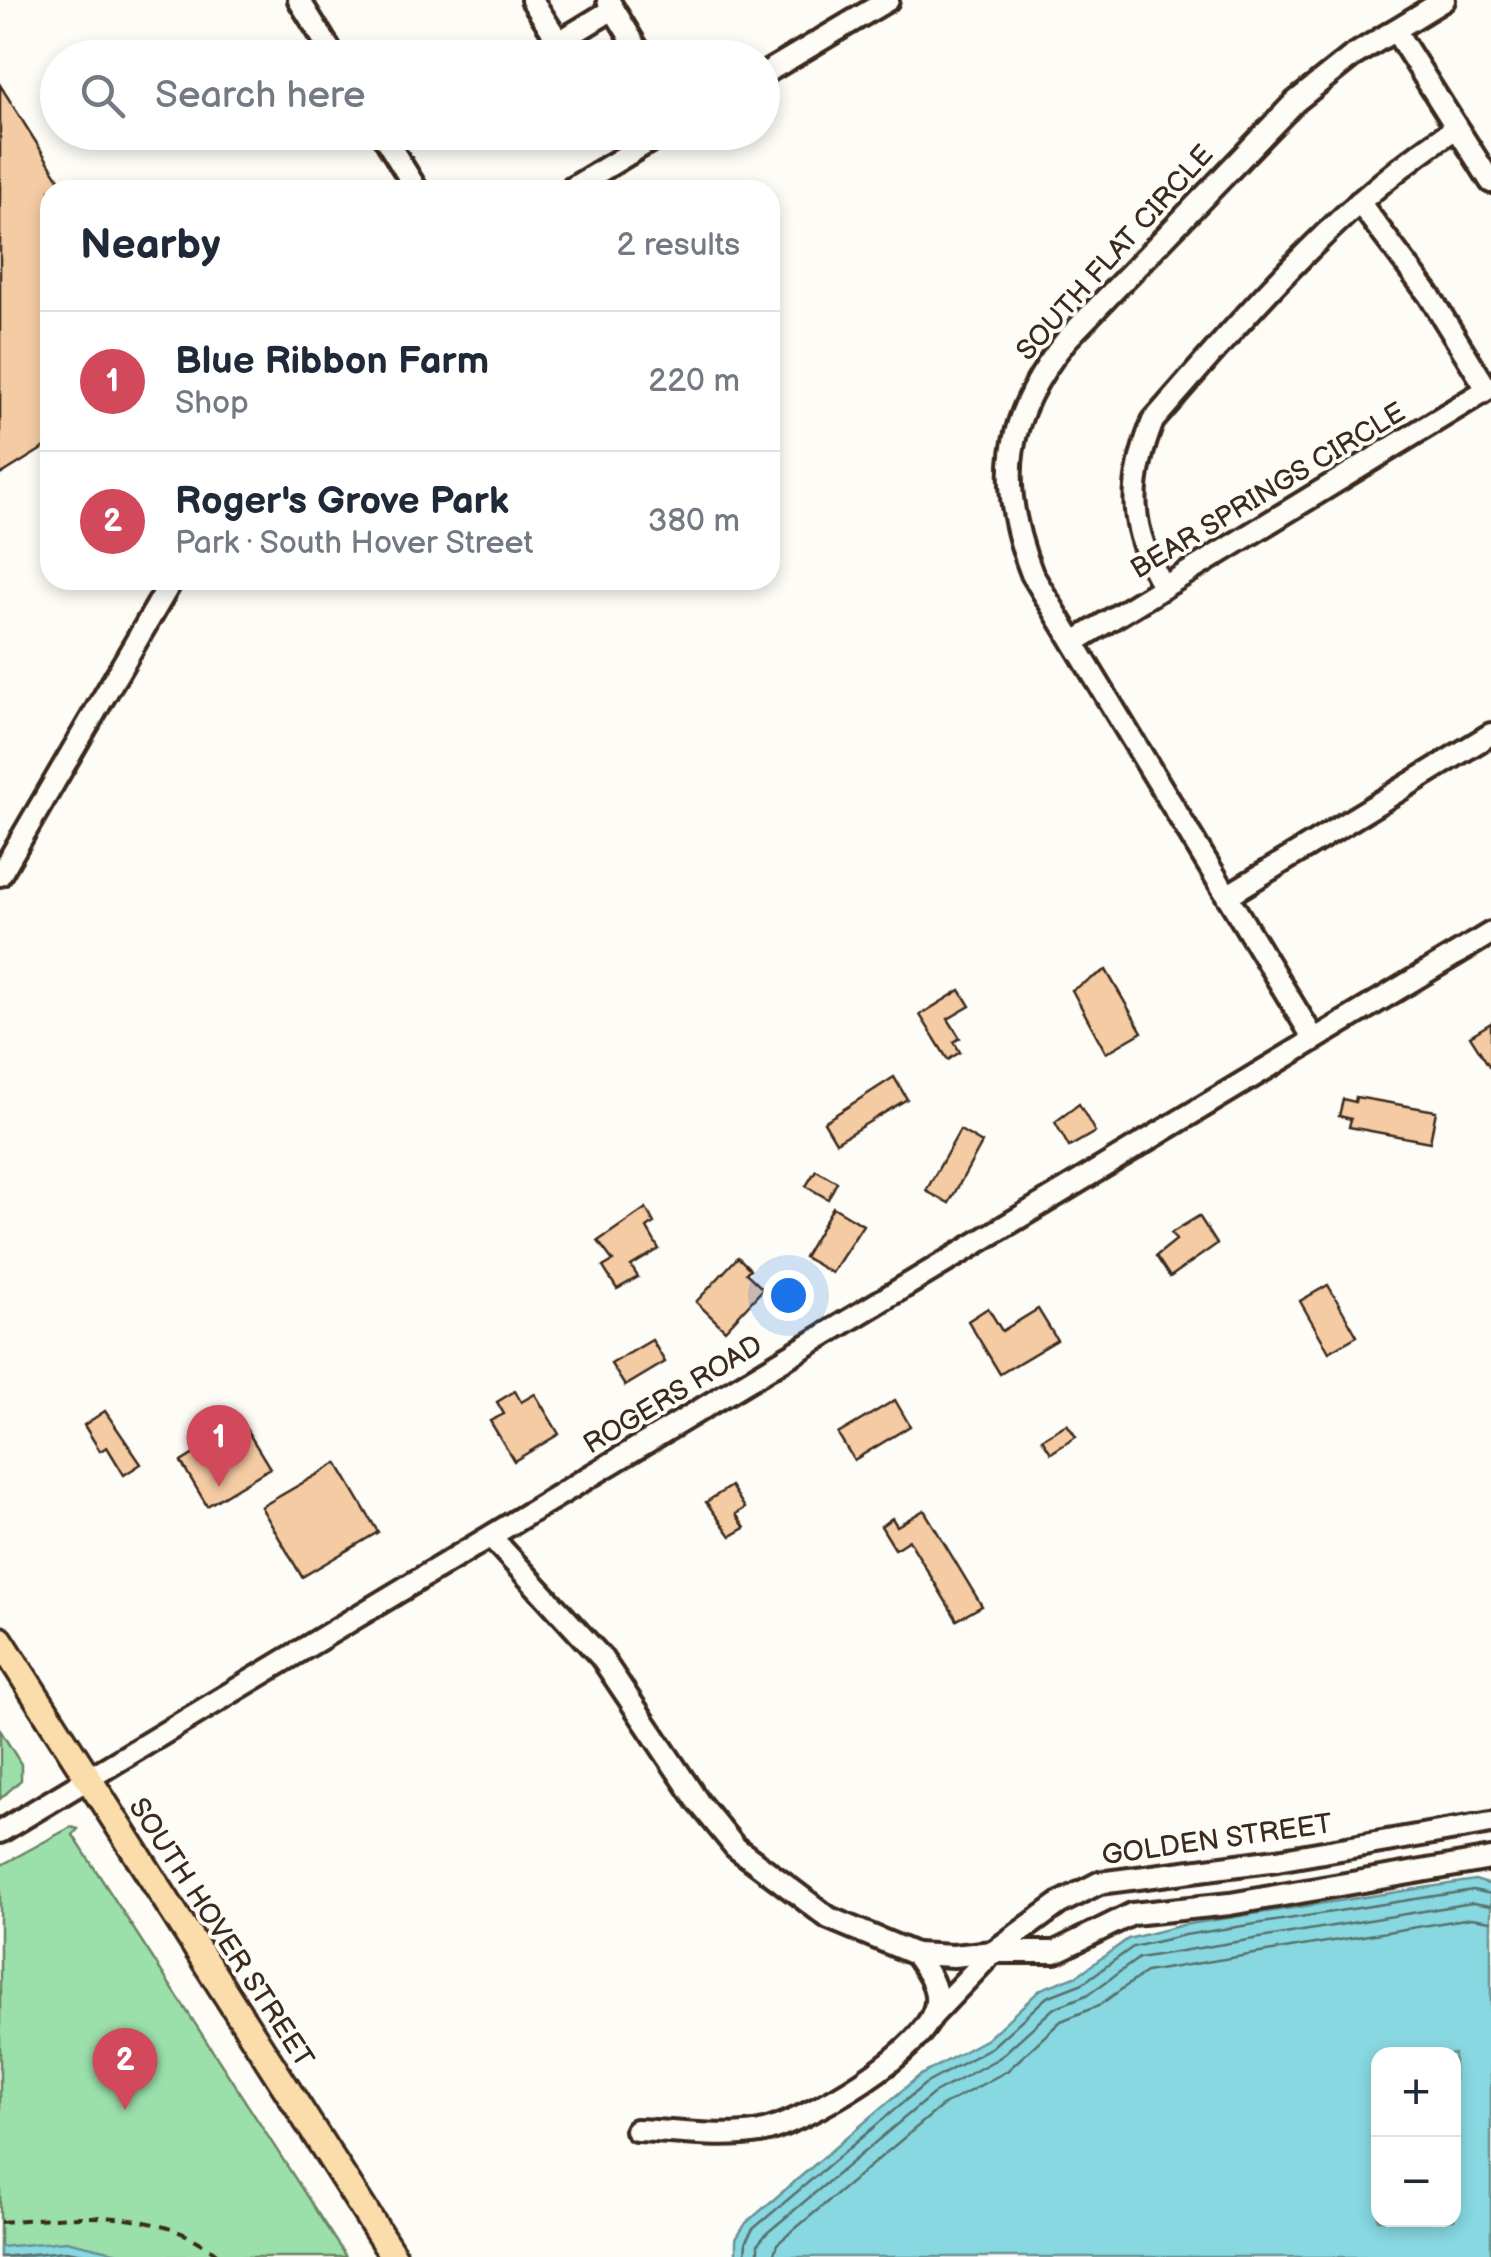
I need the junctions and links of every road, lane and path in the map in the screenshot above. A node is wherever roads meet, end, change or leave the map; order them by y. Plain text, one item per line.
1 (299, 0) edge
2 (532, 0) edge
3 (888, 0) edge
4 (1444, 0) edge
5 (611, 4) edge
6 (1395, 30) junction
7 (324, 40) edge
8 (558, 40) edge
9 (562, 40) edge
10 (632, 40) edge
11 (780, 63) edge
12 (1456, 128) junction
13 (393, 150) edge
14 (635, 150) edge
15 (412, 180) edge
16 (586, 180) edge
17 (1491, 182) edge
18 (1359, 202) junction
19 (1489, 388) edge
20 (1164, 587) junction
21 (166, 590) edge
22 (1074, 642) junction
23 (1491, 734) edge
24 (0, 875) edge
25 (1227, 896) junction
26 (1491, 932) edge
27 (1314, 1040) junction
28 (491, 1538) junction
29 (0, 1640) edge
30 (88, 1780) junction
31 (1491, 1822) edge
32 (0, 1832) edge
33 (1491, 1858) edge
34 (993, 1952) junction
35 (915, 1954) junction
36 (932, 2016) junction
37 (636, 2130) dead end
38 (0, 2222) edge
39 (220, 2257) edge
40 (394, 2257) edge

1 - 7 street
2 - 8 street
3 - 11 street
4 - 6 street, SOUTH FLAT CIRCLE
5 - 9 street
5 - 10 street
6 - 12 street
6 - 22 street, SOUTH FLAT CIRCLE
12 - 17 street
12 - 18 street
13 - 15 street
14 - 16 street
18 - 19 street
18 - 20 street
19 - 20 street, BEAR SPRINGS CIRCLE
20 - 22 street, BEAR SPRINGS CIRCLE
21 - 24 street
22 - 25 street, SOUTH FLAT CIRCLE
23 - 25 street
25 - 27 street, SOUTH FLAT CIRCLE
26 - 27 street, ROGERS ROAD
27 - 28 street, ROGERS ROAD
28 - 30 street, ROGERS ROAD
28 - 35 street
29 - 30 main road, SOUTH HOVER STREET
30 - 32 street, ROGERS ROAD
30 - 40 main road, SOUTH HOVER STREET
31 - 34 street, GOLDEN STREET
33 - 34 street
34 - 35 street
34 - 36 street, GOLDEN STREET
35 - 36 street
36 - 37 street, GOLDEN STREET
38 - 39 path

